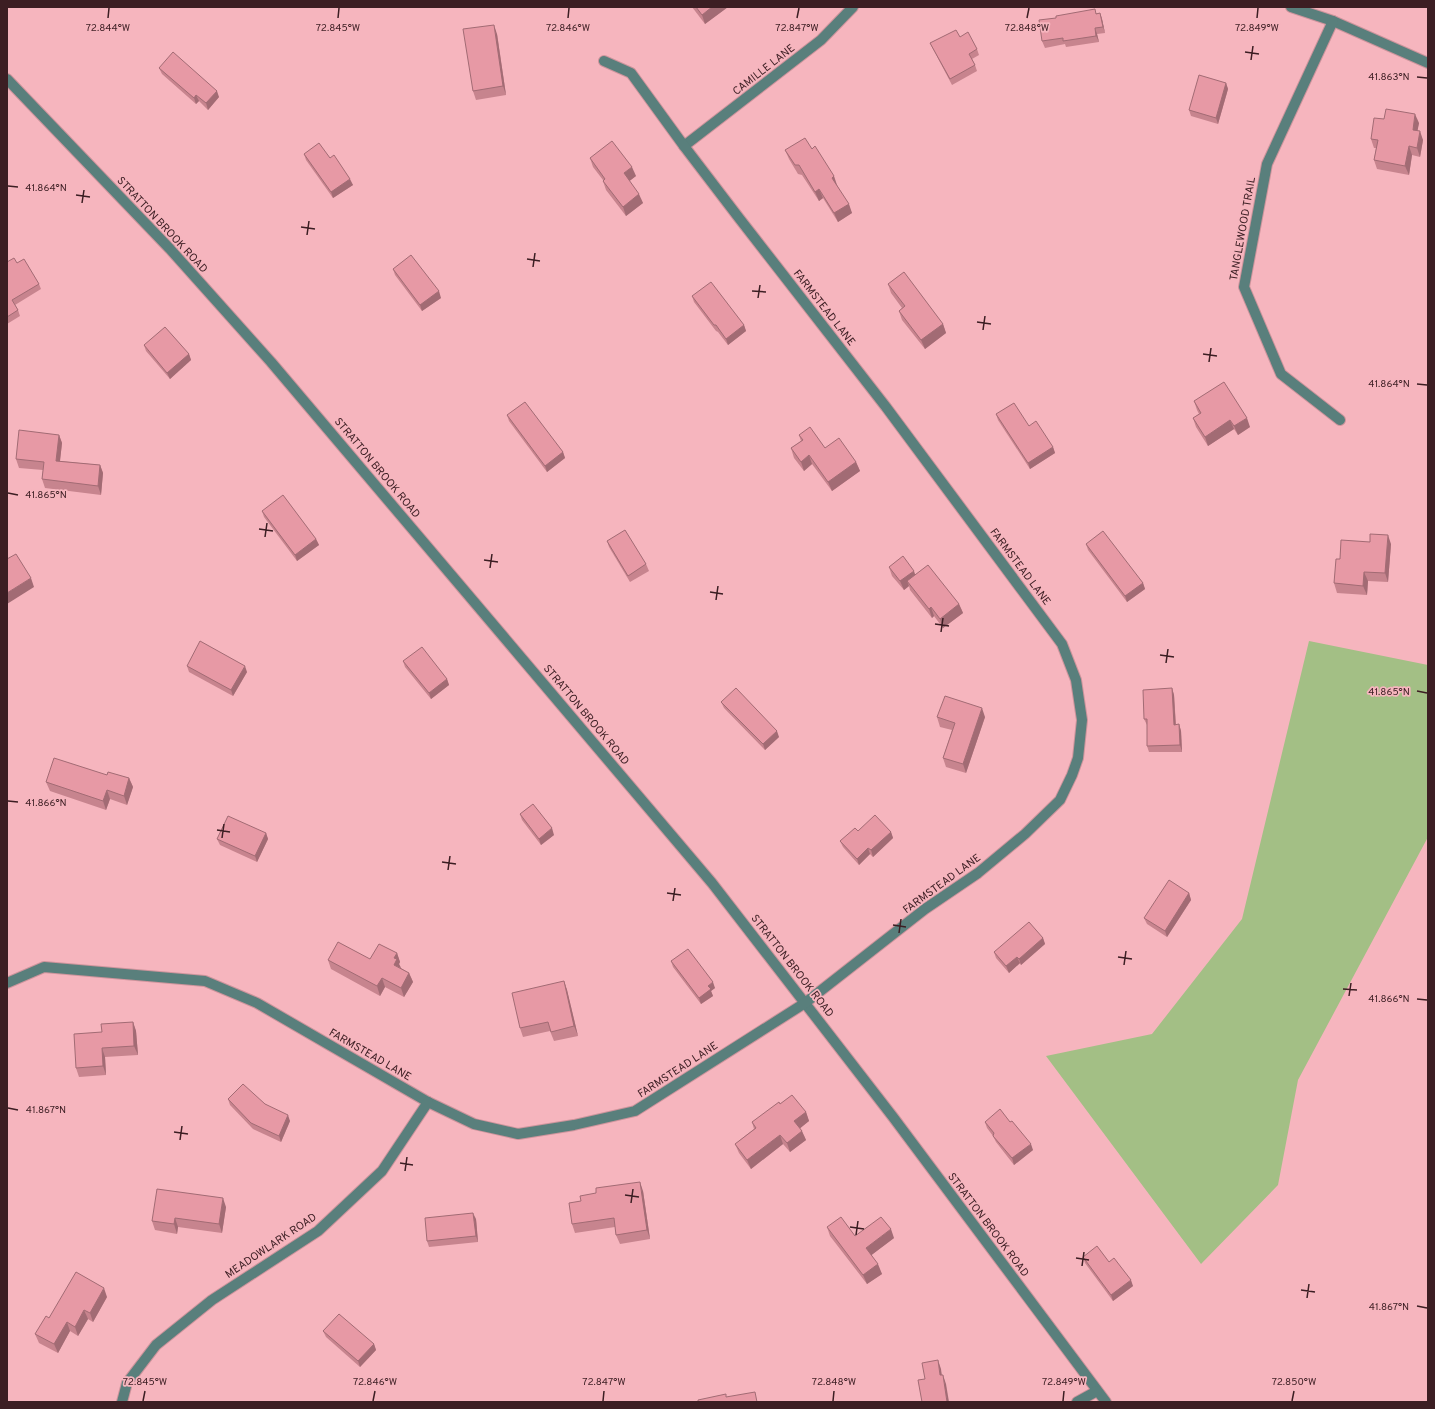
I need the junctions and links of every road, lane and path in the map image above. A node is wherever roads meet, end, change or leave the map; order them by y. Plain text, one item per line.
1 (853, 7) edge
2 (1291, 7) edge
3 (1333, 21) junction
4 (604, 61) dead end
5 (1428, 63) edge
6 (7, 79) edge
7 (684, 146) junction
8 (1340, 420) dead end
9 (7, 983) edge
10 (805, 1003) junction
11 (428, 1102) junction
12 (1097, 1391) junction
13 (122, 1402) edge
14 (1077, 1402) edge
15 (1106, 1402) edge

1 - 7 street, CAMILLE LANE
2 - 3 street
3 - 5 street
3 - 8 street, TANGLEWOOD TRAIL
4 - 7 street, FARMSTEAD LANE
6 - 10 street, STRATTON BROOK ROAD
7 - 10 street, FARMSTEAD LANE
9 - 11 street, FARMSTEAD LANE
10 - 11 street, FARMSTEAD LANE
10 - 12 street, STRATTON BROOK ROAD
11 - 13 street, MEADOWLARK ROAD
12 - 14 street
12 - 15 street, STRATTON BROOK ROAD

